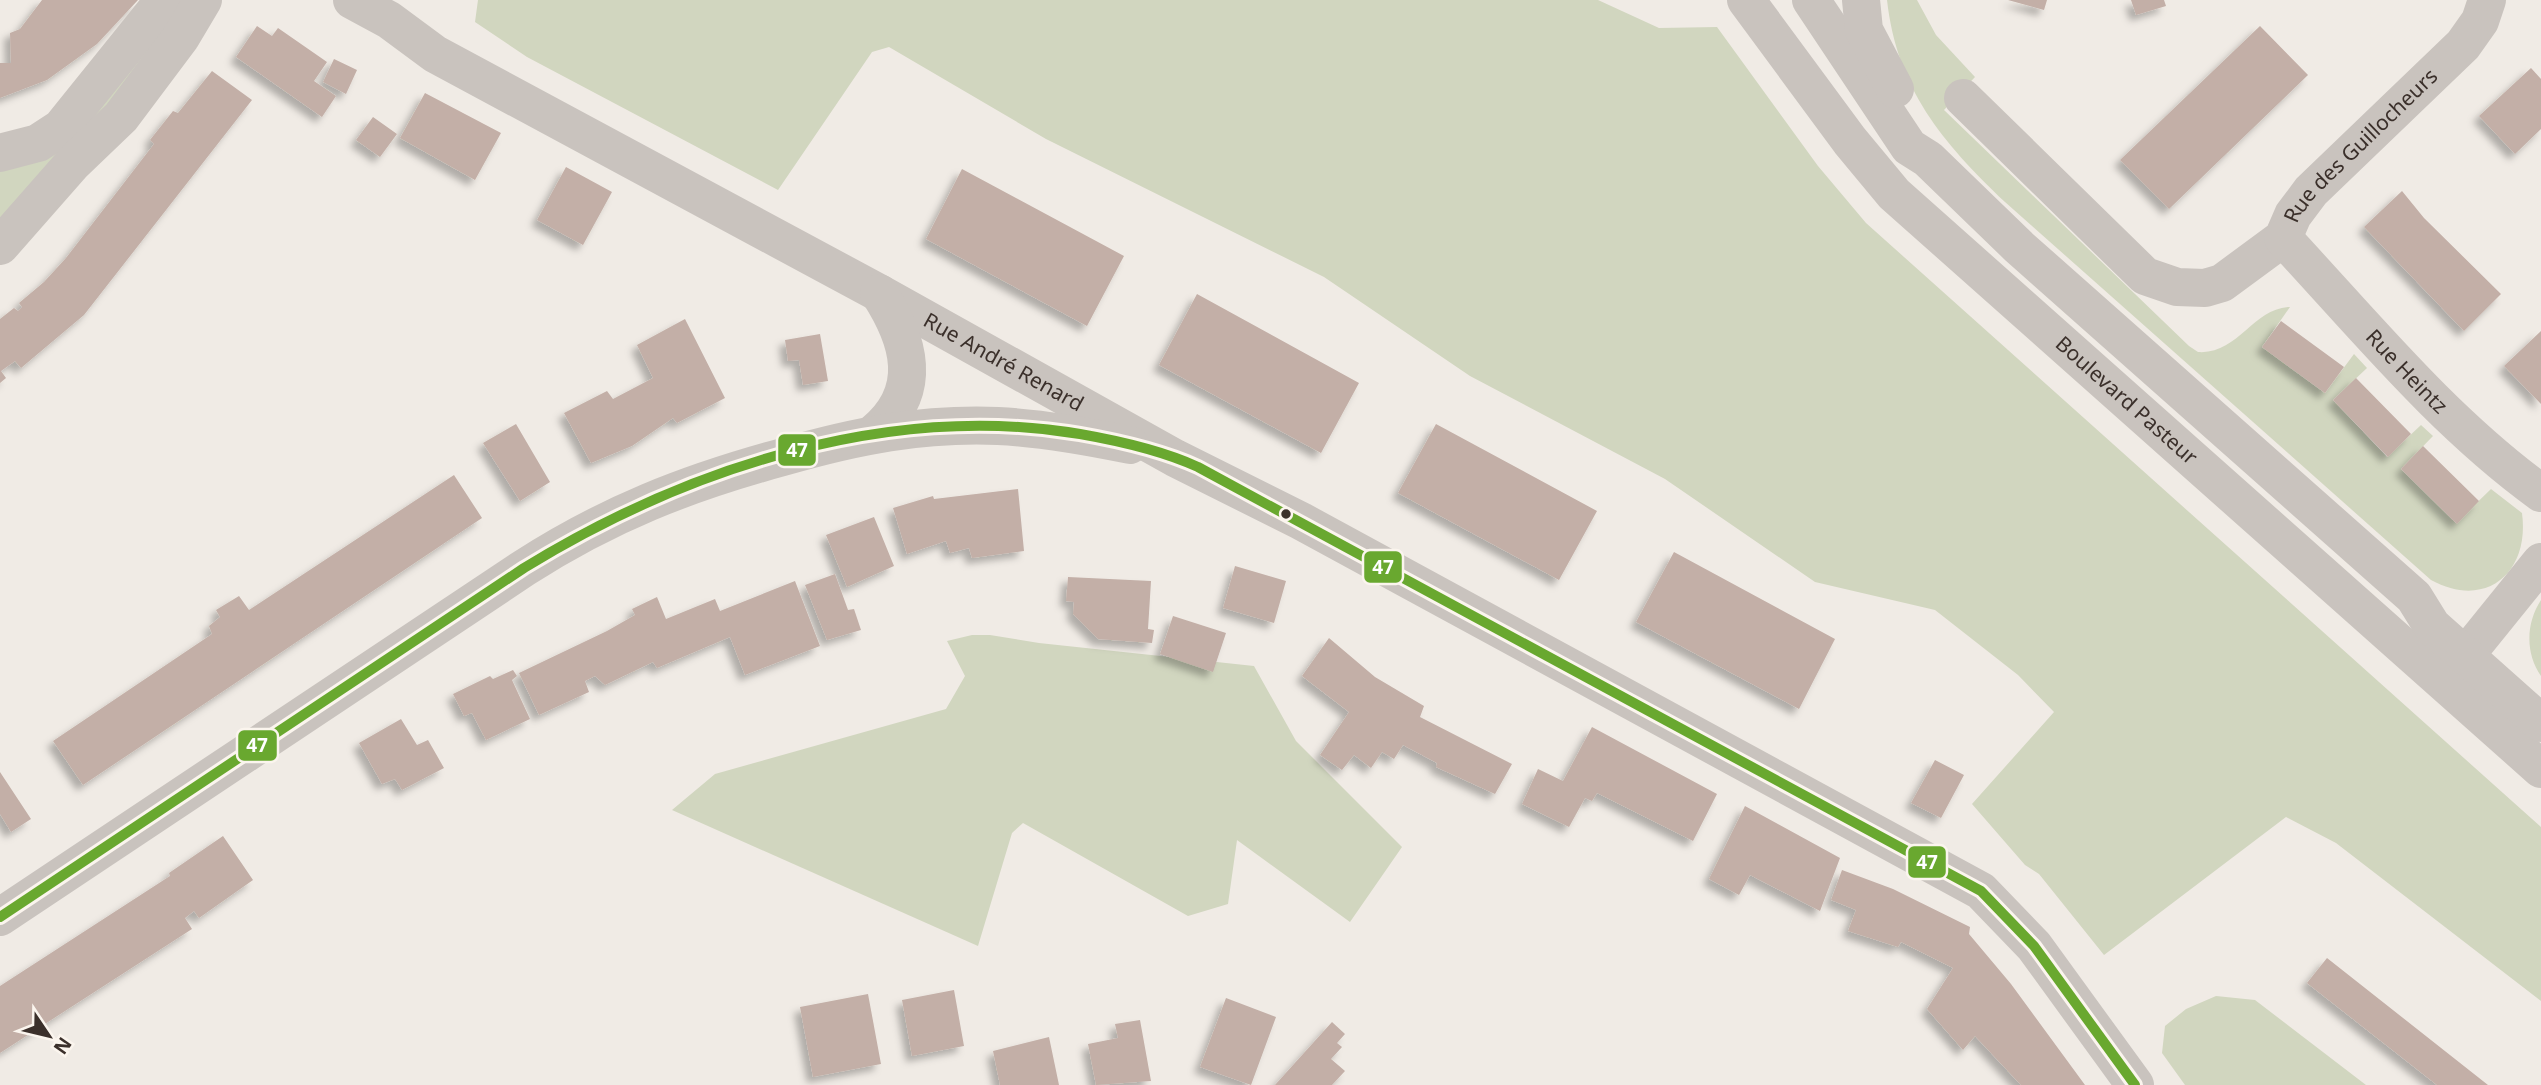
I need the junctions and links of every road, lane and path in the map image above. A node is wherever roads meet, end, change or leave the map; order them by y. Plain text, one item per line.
1 (164, 0) edge
2 (203, 0) edge
3 (352, 0) edge
4 (1746, 0) edge
5 (1811, 0) edge
6 (1861, 0) edge
7 (2487, 0) edge
8 (389, 7) edge
9 (1963, 98) dead end
10 (0, 153) edge
11 (1928, 159) junction
12 (2283, 238) junction
13 (0, 246) edge
14 (879, 293) junction
15 (875, 432) junction
16 (1175, 458) junction
17 (2541, 493) edge
18 (2541, 562) edge
19 (2465, 656) junction
20 (2541, 723) edge
21 (2541, 769) edge
22 (0, 917) edge
23 (2134, 1085) edge

1 - 10 street
2 - 13 street
3 - 8 street, Rue André Renard
4 - 21 street, Boulevard Pasteur
5 - 11 street, Boulevard Pasteur
6 - 11 street, Boulevard Pasteur
7 - 12 street, Rue des Guillocheurs
8 - 14 street, Rue André Renard
9 - 12 street, Rue des Guillocheurs
11 - 19 street, Boulevard Pasteur
12 - 17 street, Rue Heintz
14 - 15 street
14 - 16 street, Rue André Renard
15 - 16 street
15 - 22 street
16 - 23 street, Rue André Renard
18 - 19 street
19 - 20 street, Boulevard Pasteur

